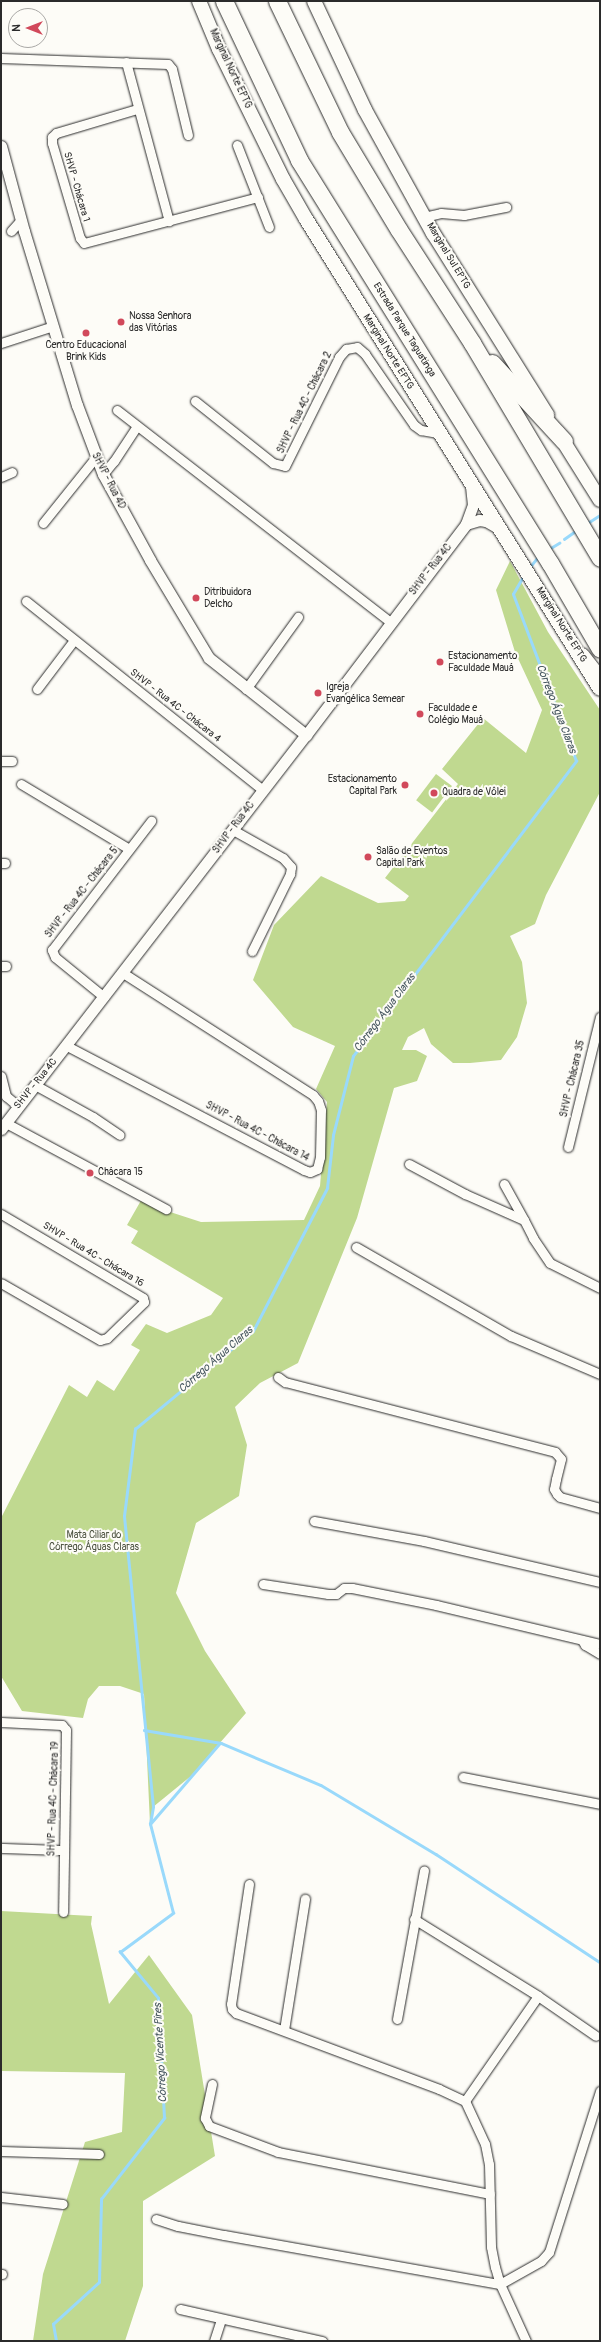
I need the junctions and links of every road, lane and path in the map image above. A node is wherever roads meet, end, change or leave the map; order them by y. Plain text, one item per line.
1 (199, 1) edge
2 (224, 1) edge
3 (277, 1) edge
4 (314, 1) edge
5 (1, 58) edge
6 (126, 62) junction
7 (137, 109) junction
8 (188, 135) dead end
9 (237, 145) dead end
10 (1, 146) edge
11 (258, 197) junction
12 (506, 207) dead end
13 (424, 217) junction
14 (169, 221) junction
15 (269, 228) dead end
16 (53, 326) junction
17 (1, 343) edge
18 (472, 343) junction
19 (194, 401) dead end
20 (117, 410) dead end
21 (136, 426) junction
22 (438, 433) junction
23 (564, 441) junction
24 (95, 458) junction
25 (12, 472) dead end
26 (102, 474) junction
27 (1, 477) edge
28 (471, 484) junction
29 (598, 497) edge
30 (43, 523) dead end
31 (466, 524) junction
32 (501, 530) junction
33 (600, 558) edge
34 (26, 601) dead end
35 (298, 617) dead end
36 (390, 622) junction
37 (74, 640) junction
38 (600, 649) edge
39 (581, 656) junction
40 (600, 680) edge
41 (246, 688) junction
42 (37, 689) dead end
43 (600, 690) edge
44 (306, 735) junction
45 (12, 760) dead end
46 (1, 761) edge
47 (22, 784) dead end
48 (263, 790) junction
49 (151, 821) dead end
50 (233, 830) junction
51 (129, 849) junction
52 (252, 951) dead end
53 (123, 973) junction
54 (104, 997) junction
55 (600, 1017) edge
56 (67, 1046) junction
57 (1, 1076) edge
58 (35, 1085) junction
59 (18, 1106) junction
60 (3, 1126) edge
61 (120, 1135) dead end
62 (568, 1147) dead end
63 (409, 1164) dead end
64 (504, 1184) dead end
65 (166, 1209) dead end
66 (1, 1214) edge
67 (524, 1220) junction
68 (356, 1247) dead end
69 (1, 1283) edge
70 (600, 1288) edge
71 (600, 1374) edge
72 (278, 1377) dead end
73 (600, 1508) edge
74 (314, 1521) dead end
75 (600, 1582) edge
76 (263, 1584) dead end
77 (582, 1640) junction
78 (600, 1644) edge
79 (600, 1654) edge
80 (1, 1722) edge
81 (463, 1778) dead end
82 (600, 1804) edge
83 (1, 1848) edge
84 (62, 1850) junction
85 (424, 1870) dead end
86 (249, 1884) dead end
87 (305, 1898) dead end
88 (63, 1912) dead end
89 (414, 1919) junction
90 (538, 1996) junction
91 (397, 2019) dead end
92 (284, 2030) junction
93 (596, 2036) dead end
94 (212, 2084) dead end
95 (600, 2091) edge
96 (465, 2101) junction
97 (1, 2151) edge
98 (99, 2154) dead end
99 (490, 2194) junction
100 (1, 2197) edge
101 (63, 2204) dead end
102 (156, 2219) dead end
103 (500, 2284) junction
104 (180, 2309) dead end
105 (221, 2319) junction
106 (214, 2341) edge
107 (322, 2341) edge
108 (526, 2341) edge

1 - 22 main road, Marginal Norte EPTG
2 - 38 highway, Estrada Parque Taguatinga
3 - 18 highway
4 - 13 main road, Marginal Sul EPTG
5 - 6 street
6 - 7 street
6 - 8 street
7 - 14 street
7 - 14 street, SHVP - Chácara 1
9 - 11 street
10 - 16 street, SHVP - Rua 4D
11 - 14 street, SHVP - Chácara 1
11 - 15 street
12 - 13 street
13 - 23 main road, Marginal Sul EPTG
16 - 17 street
16 - 24 street, SHVP - Rua 4D
18 - 23 highway
18 - 33 highway
19 - 22 street, SHVP - Rua 4C - Chácara 2
20 - 21 street
21 - 26 street
21 - 36 street
22 - 28 main road, Marginal Norte EPTG
23 - 29 main road, Marginal Sul EPTG
24 - 26 street, SHVP - Rua 4D
24 - 30 street
25 - 27 street
26 - 41 street, SHVP - Rua 4D
28 - 31 street, SHVP - Rua 4C
28 - 32 main road, Marginal Norte EPTG
31 - 32 street
31 - 36 street, SHVP - Rua 4C
32 - 39 main road, Marginal Norte EPTG
34 - 37 street, SHVP - Rua 4C - Chácara 4
35 - 41 street
36 - 44 street, SHVP - Rua 4C
37 - 42 street
37 - 48 street, SHVP - Rua 4C - Chácara 4
39 - 40 highway
39 - 43 main road, Marginal Norte EPTG
41 - 44 street, SHVP - Rua 4D
44 - 48 street, SHVP - Rua 4C
45 - 46 street
47 - 51 street, SHVP - Rua 4C - Chácara 5
48 - 50 street, SHVP - Rua 4C
49 - 51 street, SHVP - Rua 4C - Chácara 5
50 - 52 street
50 - 53 street, SHVP - Rua 4C
51 - 54 street, SHVP - Rua 4C - Chácara 5
53 - 54 street, SHVP - Rua 4C
53 - 56 street, SHVP - Rua 4C - Chácara 14
54 - 56 street, SHVP - Rua 4C
55 - 62 street, SHVP - Chácara 35
56 - 58 street, SHVP - Rua 4C
57 - 59 street
58 - 59 street, SHVP - Rua 4C
58 - 61 street
59 - 60 street, SHVP - Rua 4C
60 - 65 street
63 - 67 street
64 - 67 street
66 - 69 street, SHVP - Rua 4C - Chácara 16
67 - 70 street
68 - 71 street
72 - 73 street
74 - 75 street
76 - 77 street
77 - 78 street
77 - 79 street
80 - 84 street, SHVP - Rua 4C - Chácara 19
81 - 82 street
83 - 84 street
84 - 88 street, SHVP - Rua 4C - Chácara 19
85 - 89 street
86 - 92 street
87 - 92 street
89 - 90 street
89 - 91 street
90 - 93 street
90 - 96 street
92 - 96 street
94 - 99 street
95 - 103 street
96 - 99 street
97 - 98 street
99 - 103 street
100 - 101 street
102 - 103 street
103 - 108 street
104 - 105 street
105 - 106 street
105 - 107 street

